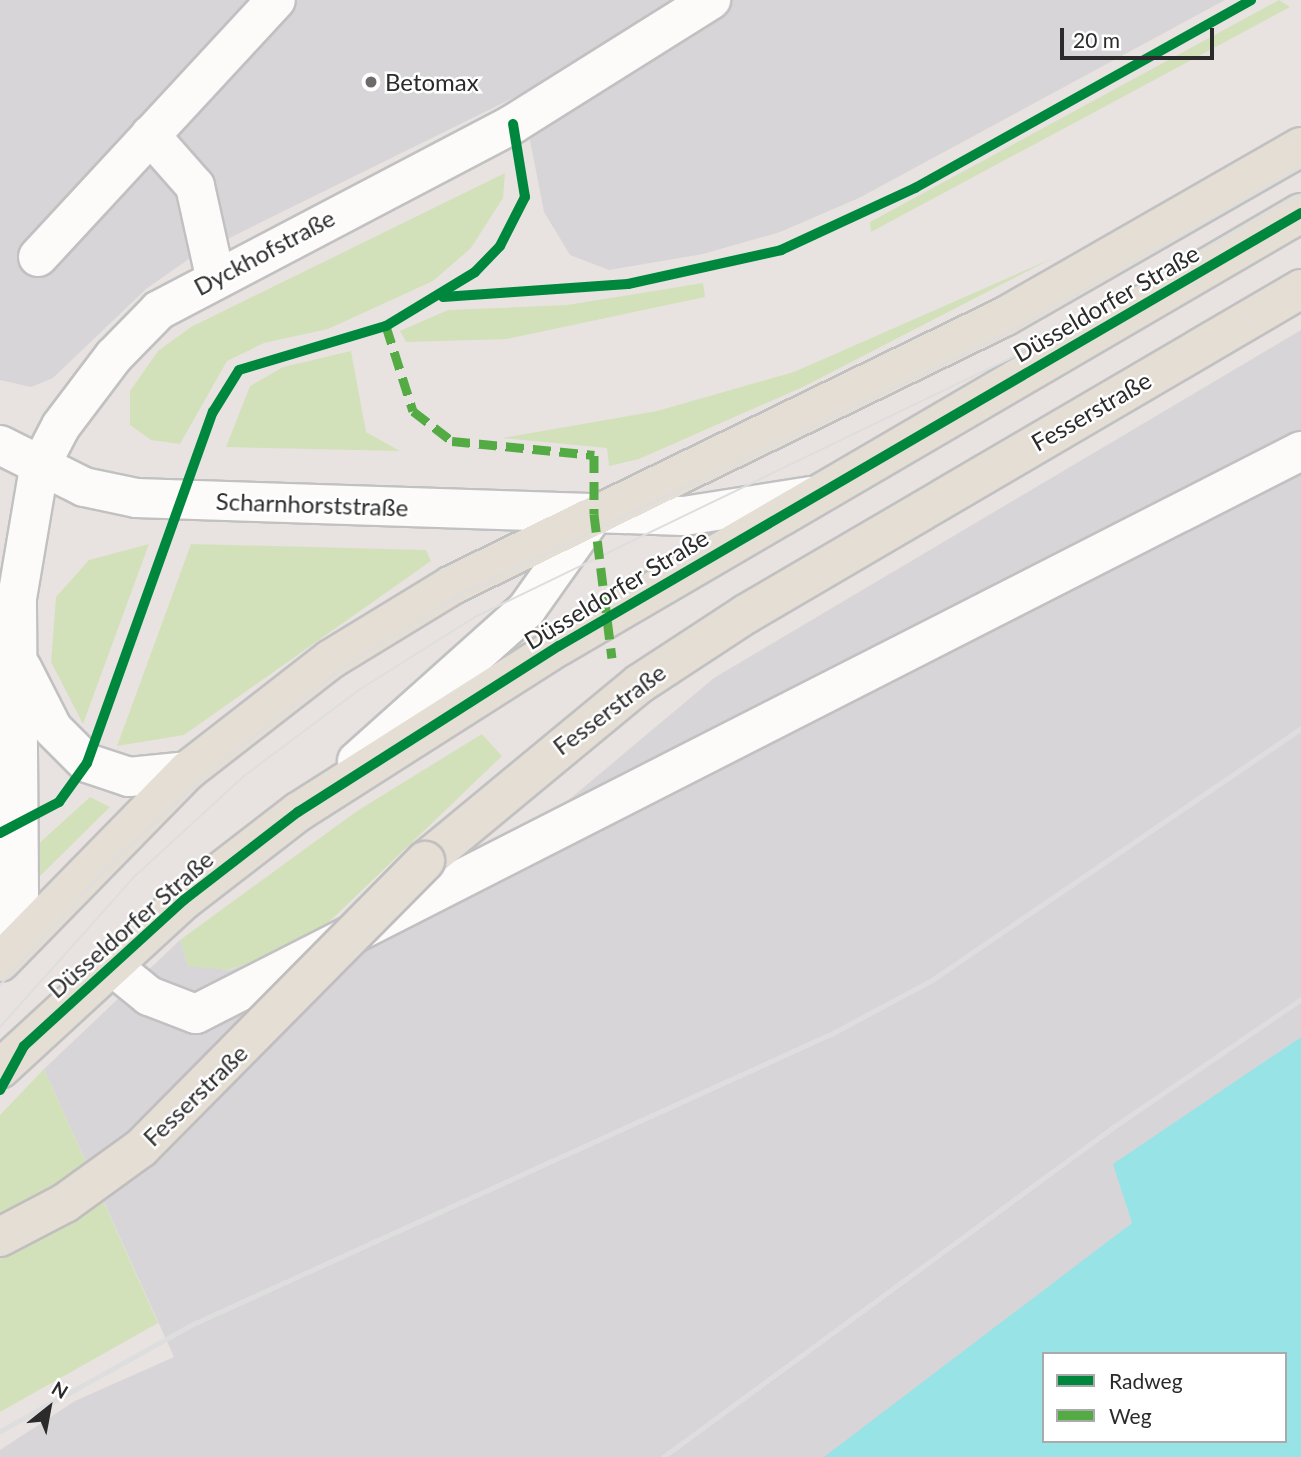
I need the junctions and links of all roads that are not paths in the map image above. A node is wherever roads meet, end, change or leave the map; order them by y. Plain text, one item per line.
1 (276, 0) edge
2 (710, 0) edge
3 (150, 135) junction
4 (1301, 148) edge
5 (1301, 213) edge
6 (38, 257) dead end
7 (215, 276) junction
8 (1301, 289) edge
9 (0, 445) edge
10 (1301, 451) edge
11 (38, 468) junction
12 (812, 496) junction
13 (594, 514) junction
14 (18, 659) junction
15 (187, 771) junction
16 (298, 812) junction
17 (5, 956) edge
18 (112, 966) junction
19 (0, 1069) edge
20 (0, 1237) edge

1 - 3 street
2 - 7 street, Dyckhofstraße
3 - 6 street
3 - 7 street
4 - 13 main road, Düsseldorfer Straße
5 - 12 main road, Düsseldorfer Straße
7 - 11 street, Dyckhofstraße
8 - 20 main road, Fesserstraße, bridge
9 - 11 street, Scharnhorststraße
10 - 18 street
11 - 13 street, Scharnhorststraße
11 - 14 street, Dyckhofstraße
12 - 13 street, Scharnhorststraße
12 - 16 main road, Düsseldorfer Straße
13 - 15 main road, Düsseldorfer Straße
13 - 16 street
14 - 15 street, Dyckhofstraße
14 - 17 street, Dyckhofstraße
15 - 17 main road, Düsseldorfer Straße
16 - 18 main road, Düsseldorfer Straße
18 - 19 main road, Düsseldorfer Straße

